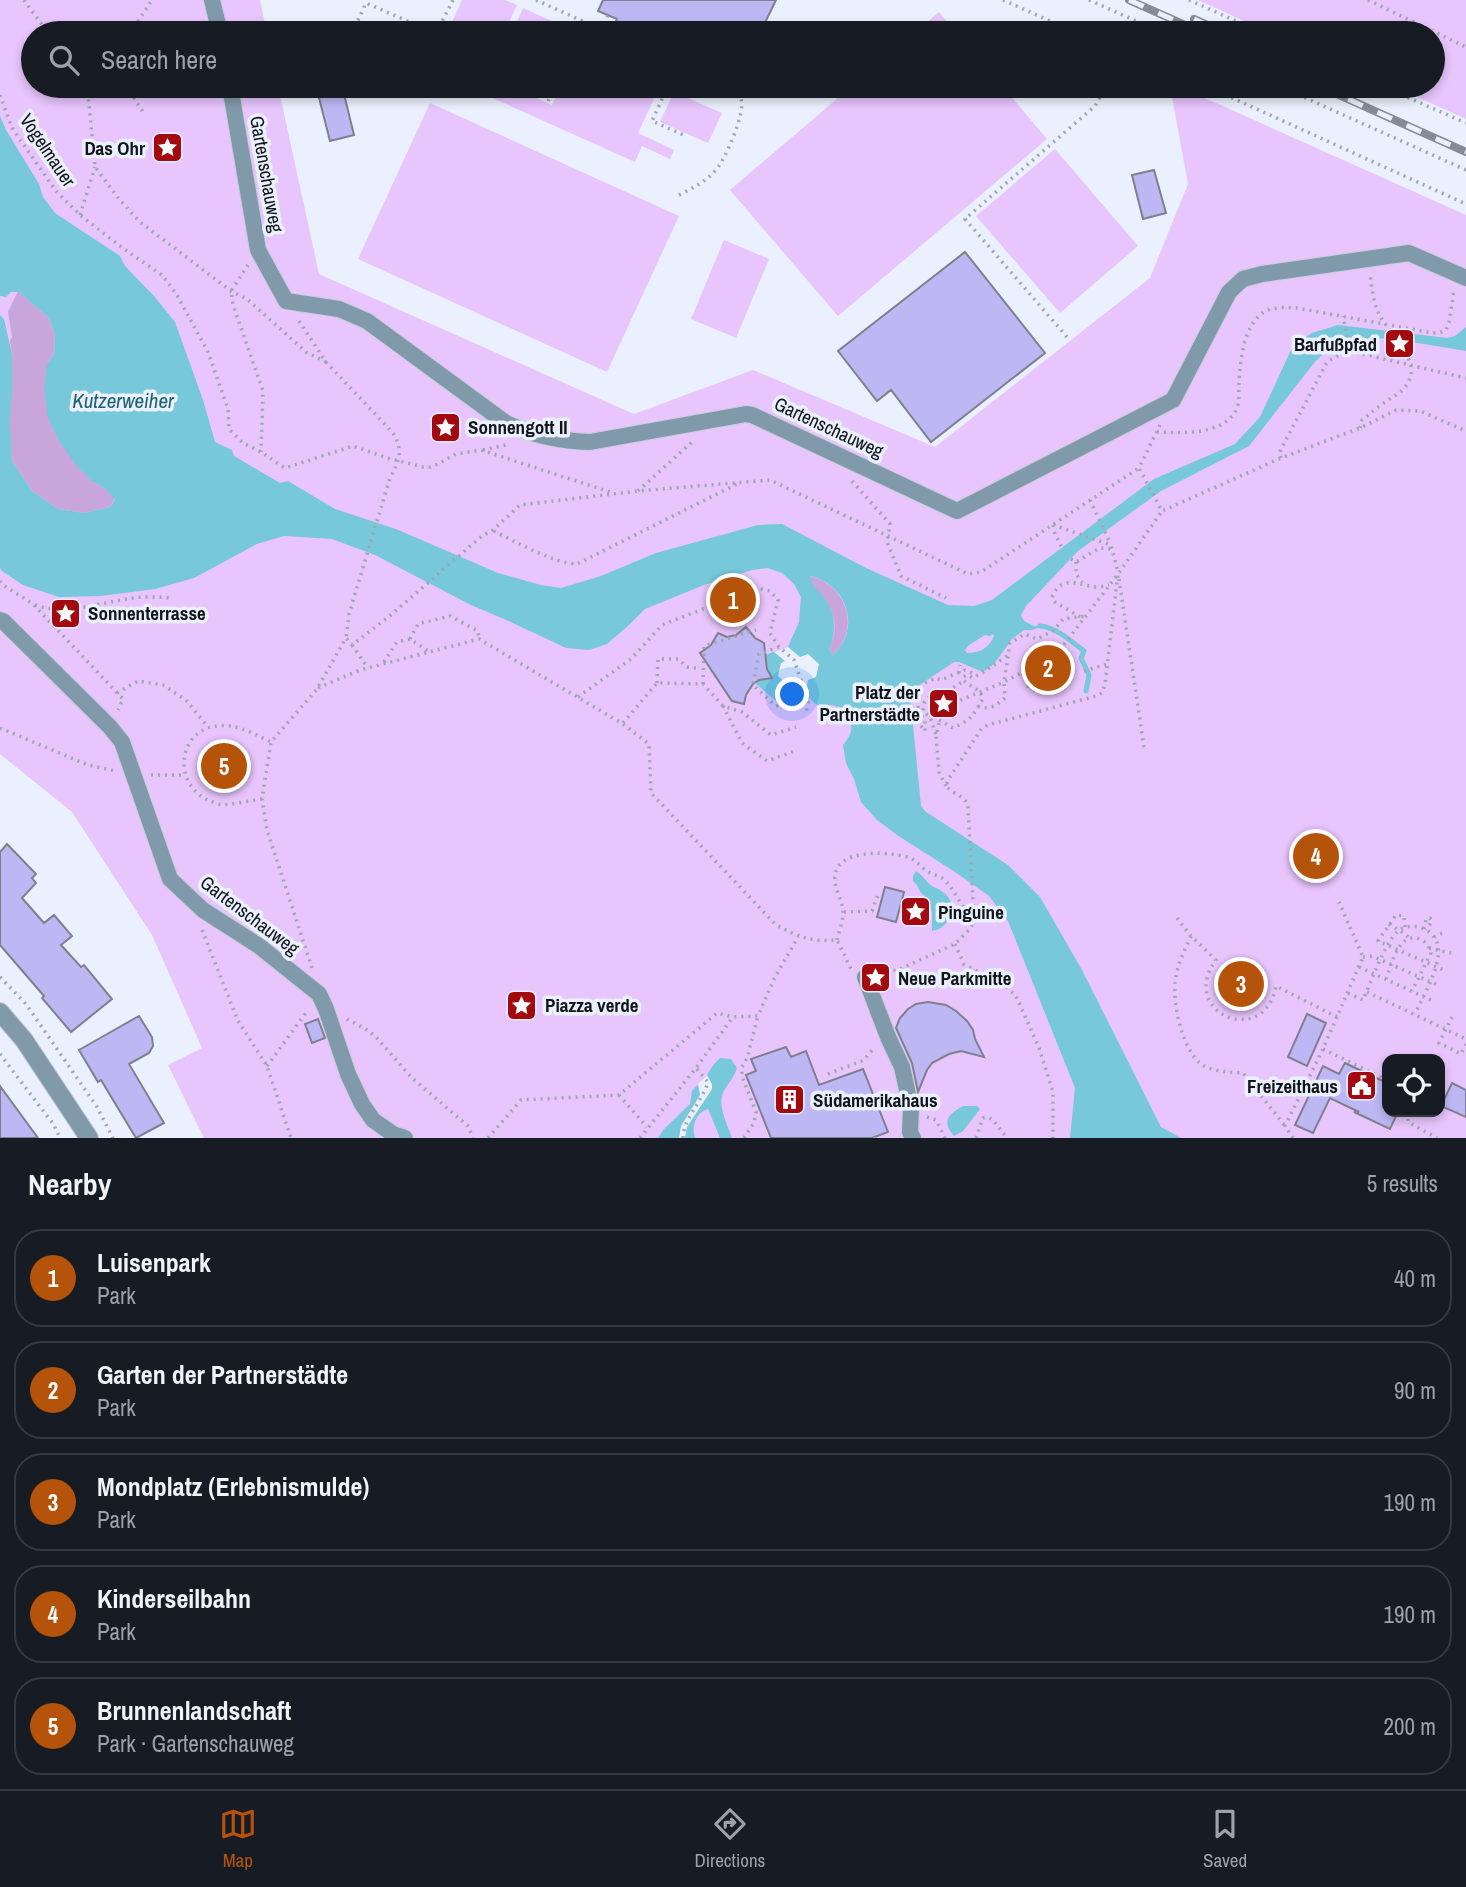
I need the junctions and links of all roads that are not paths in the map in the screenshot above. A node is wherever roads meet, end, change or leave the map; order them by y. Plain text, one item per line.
1 (212, 0) edge
2 (217, 21) edge
3 (232, 98) edge
4 (1462, 276) edge
5 (0, 620) edge
6 (865, 977) road end
7 (0, 1012) edge
8 (89, 1138) edge
9 (405, 1138) edge
10 (913, 1138) edge

1 - 2 street
3 - 4 street, Gartenschauweg
5 - 9 street, Gartenschauweg
6 - 10 street
7 - 8 street

